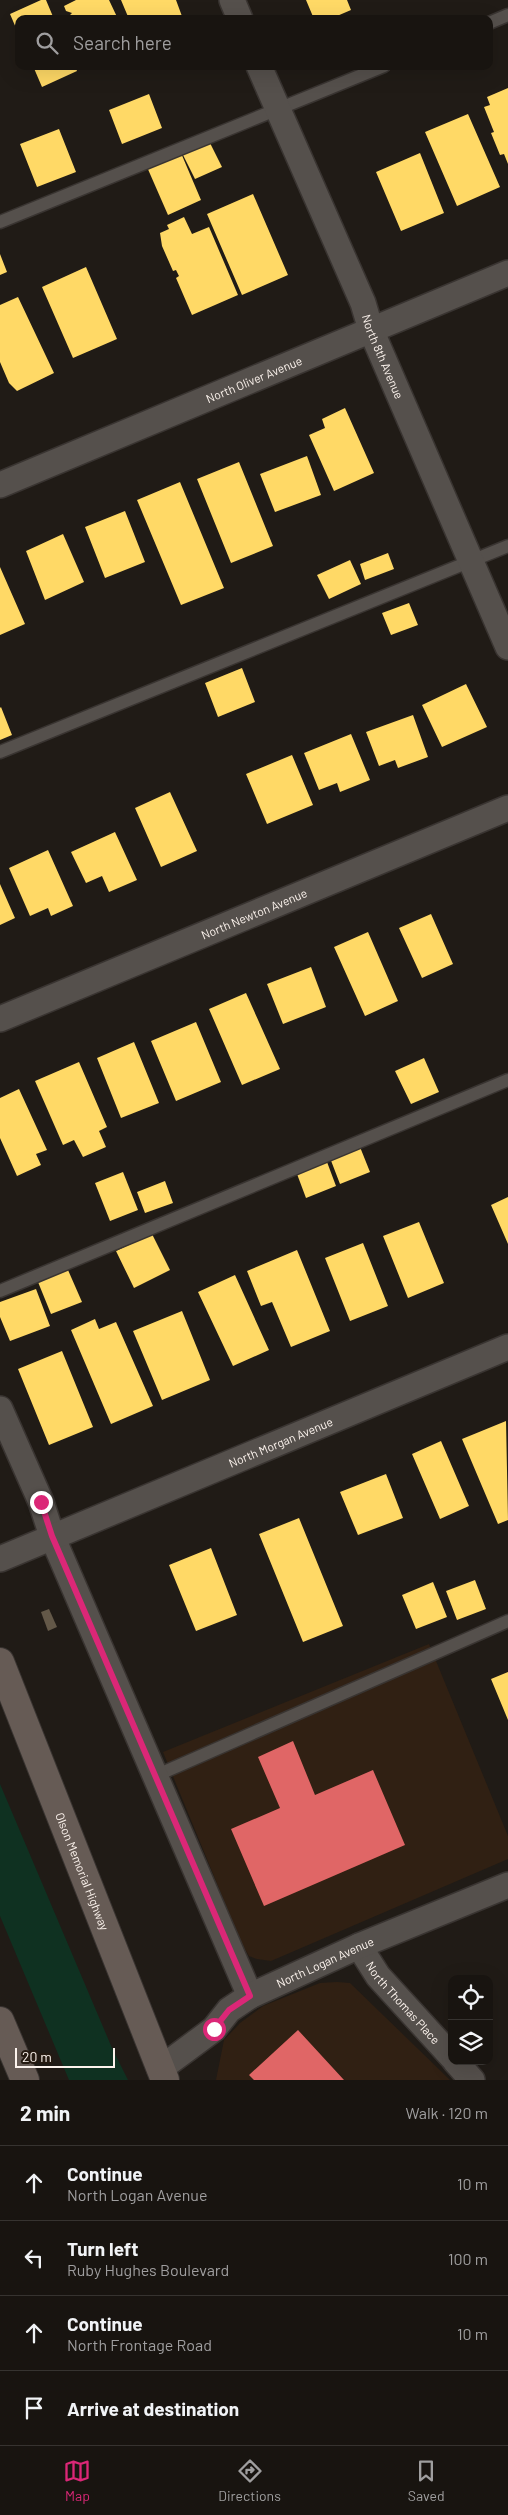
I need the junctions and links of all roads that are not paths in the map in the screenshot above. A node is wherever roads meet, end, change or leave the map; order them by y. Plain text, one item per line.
1 (232, 0) edge
2 (238, 15) edge
3 (508, 15) edge
4 (493, 21) edge
5 (261, 70) edge
6 (374, 70) edge
7 (277, 111) junction
8 (0, 222) edge
9 (508, 274) edge
10 (370, 330) junction
11 (0, 485) edge
12 (508, 546) edge
13 (471, 562) junction
14 (508, 647) edge
15 (0, 752) edge
16 (508, 808) edge
17 (0, 1019) edge
18 (508, 1080) edge
19 (0, 1291) edge
20 (508, 1347) edge
21 (0, 1409) edge
22 (52, 1536) junction
23 (0, 1559) edge
24 (508, 1621) edge
25 (0, 1662) edge
26 (155, 1776) junction
27 (508, 1885) edge
28 (359, 1946) junction
29 (250, 1996) junction
30 (0, 2021) edge
31 (448, 2053) edge
32 (459, 2065) edge
33 (162, 2075) edge
34 (25, 2080) edge
35 (472, 2080) edge

1 - 2 street
3 - 4 lane
5 - 7 street, North 8th Avenue
6 - 7 lane
7 - 8 lane
7 - 10 street, North 8th Avenue
9 - 10 street, North Oliver Avenue
10 - 11 street, North Oliver Avenue
10 - 13 street, North 8th Avenue
12 - 13 lane
13 - 14 street, North 8th Avenue
13 - 15 lane
16 - 17 street, North Newton Avenue
18 - 19 lane
20 - 22 street, North Morgan Avenue
21 - 22 street
22 - 23 street, North Morgan Avenue
22 - 26 street
24 - 26 lane
25 - 33 main road, Olson Memorial Highway
26 - 29 street
27 - 28 street, North Logan Avenue
28 - 29 street, North Logan Avenue
28 - 31 street, North Thomas Place
29 - 33 street, North Logan Avenue
30 - 34 main road
32 - 35 street

